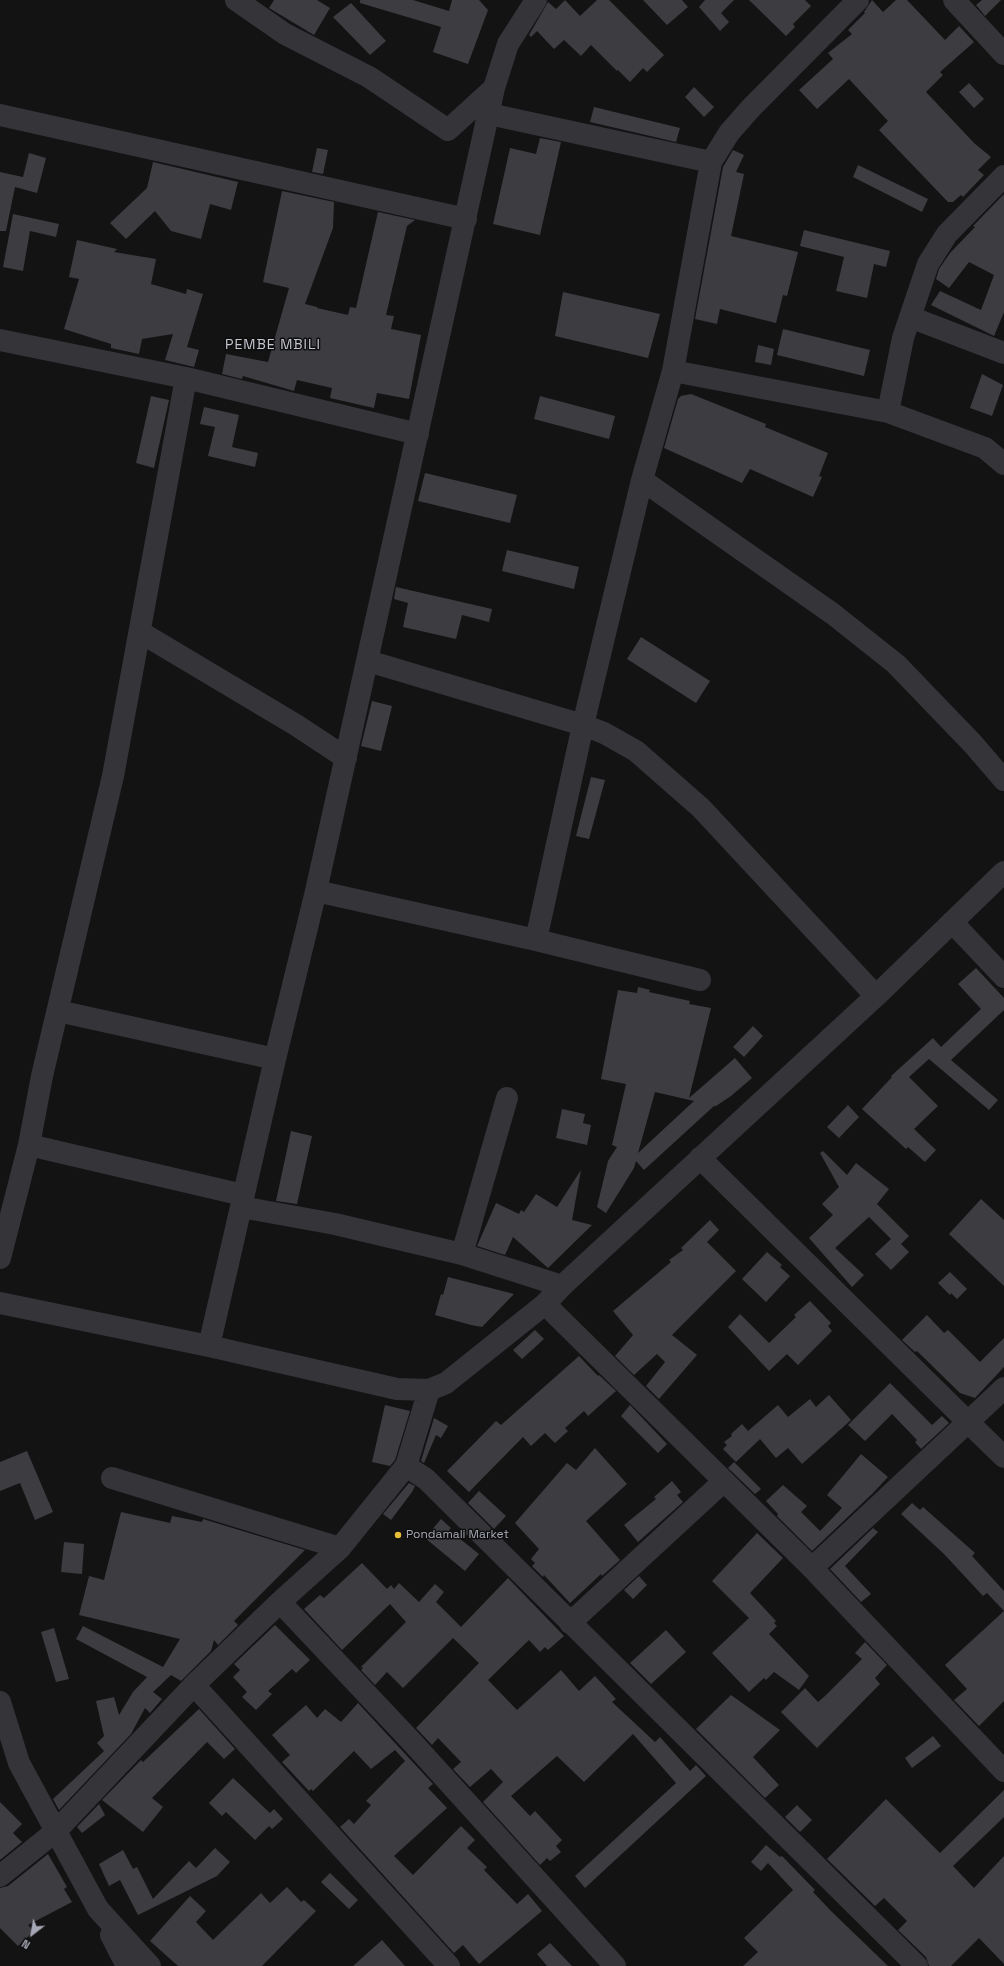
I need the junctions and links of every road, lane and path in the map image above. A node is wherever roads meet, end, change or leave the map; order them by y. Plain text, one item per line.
1 (536, 0) edge
2 (858, 0) edge
3 (954, 0) edge
4 (240, 1) edge
5 (1004, 54) edge
6 (494, 88) junction
7 (489, 114) junction
8 (0, 115) edge
9 (711, 162) junction
10 (1004, 176) edge
11 (466, 219) junction
12 (910, 317) junction
13 (0, 340) edge
14 (1004, 353) edge
15 (673, 371) junction
16 (186, 378) junction
17 (888, 412) junction
18 (418, 434) junction
19 (1004, 464) edge
20 (642, 480) junction
21 (140, 632) junction
22 (368, 661) junction
23 (583, 725) junction
24 (346, 758) junction
25 (1004, 780) edge
26 (1004, 872) edge
27 (316, 891) junction
28 (952, 922) junction
29 (536, 940) junction
30 (1004, 977) edge
31 (700, 980) dead end
32 (876, 996) junction
33 (58, 1011) junction
34 (275, 1059) junction
35 (506, 1098) dead end
36 (29, 1145) junction
37 (700, 1158) junction
38 (242, 1201) junction
39 (462, 1254) junction
40 (0, 1258) edge
41 (562, 1286) junction
42 (0, 1303) edge
43 (545, 1304) junction
44 (209, 1346) junction
45 (1004, 1388) edge
46 (429, 1390) junction
47 (968, 1422) junction
48 (1004, 1457) edge
49 (406, 1466) junction
50 (112, 1478) dead end
51 (724, 1481) junction
52 (340, 1548) junction
53 (812, 1568) junction
54 (280, 1602) junction
55 (570, 1623) junction
56 (194, 1685) junction
57 (0, 1702) edge
58 (10, 1760) edge
59 (1004, 1771) edge
60 (56, 1831) junction
61 (0, 1876) edge
62 (98, 1909) junction
63 (127, 1966) edge
64 (150, 1966) edge
65 (449, 1966) edge
66 (615, 1966) edge
67 (917, 1966) edge

1 - 6 street
2 - 9 street
3 - 5 street
4 - 6 street
6 - 7 street
7 - 9 street
7 - 11 street
8 - 11 street
9 - 15 street
10 - 12 street
11 - 18 street
12 - 14 street
12 - 17 street
13 - 16 street
15 - 17 street
15 - 20 street
16 - 18 street
16 - 21 street
17 - 19 street
18 - 22 street
20 - 23 street
20 - 25 street
21 - 24 street
21 - 33 street
22 - 23 street
22 - 24 street
23 - 29 street
23 - 32 street
24 - 27 street
26 - 28 street
27 - 29 street
27 - 34 street
28 - 30 street
28 - 32 street
29 - 31 street
32 - 37 street
33 - 34 street
33 - 36 street
34 - 38 street
35 - 39 street
36 - 38 street
36 - 40 street
37 - 41 street
37 - 47 street
38 - 39 street
38 - 44 street
39 - 41 street
41 - 43 street
42 - 44 street
43 - 46 street
43 - 51 street
44 - 46 street
45 - 47 street
46 - 49 street
47 - 48 street
47 - 53 street
49 - 52 street
49 - 55 street
50 - 52 street
51 - 53 street
51 - 55 street
52 - 54 street
53 - 59 street
54 - 56 street
54 - 66 street
55 - 67 street
56 - 60 street
56 - 65 street
57 - 58 street
58 - 60 street
60 - 61 street
60 - 62 street
62 - 63 street
62 - 64 street

